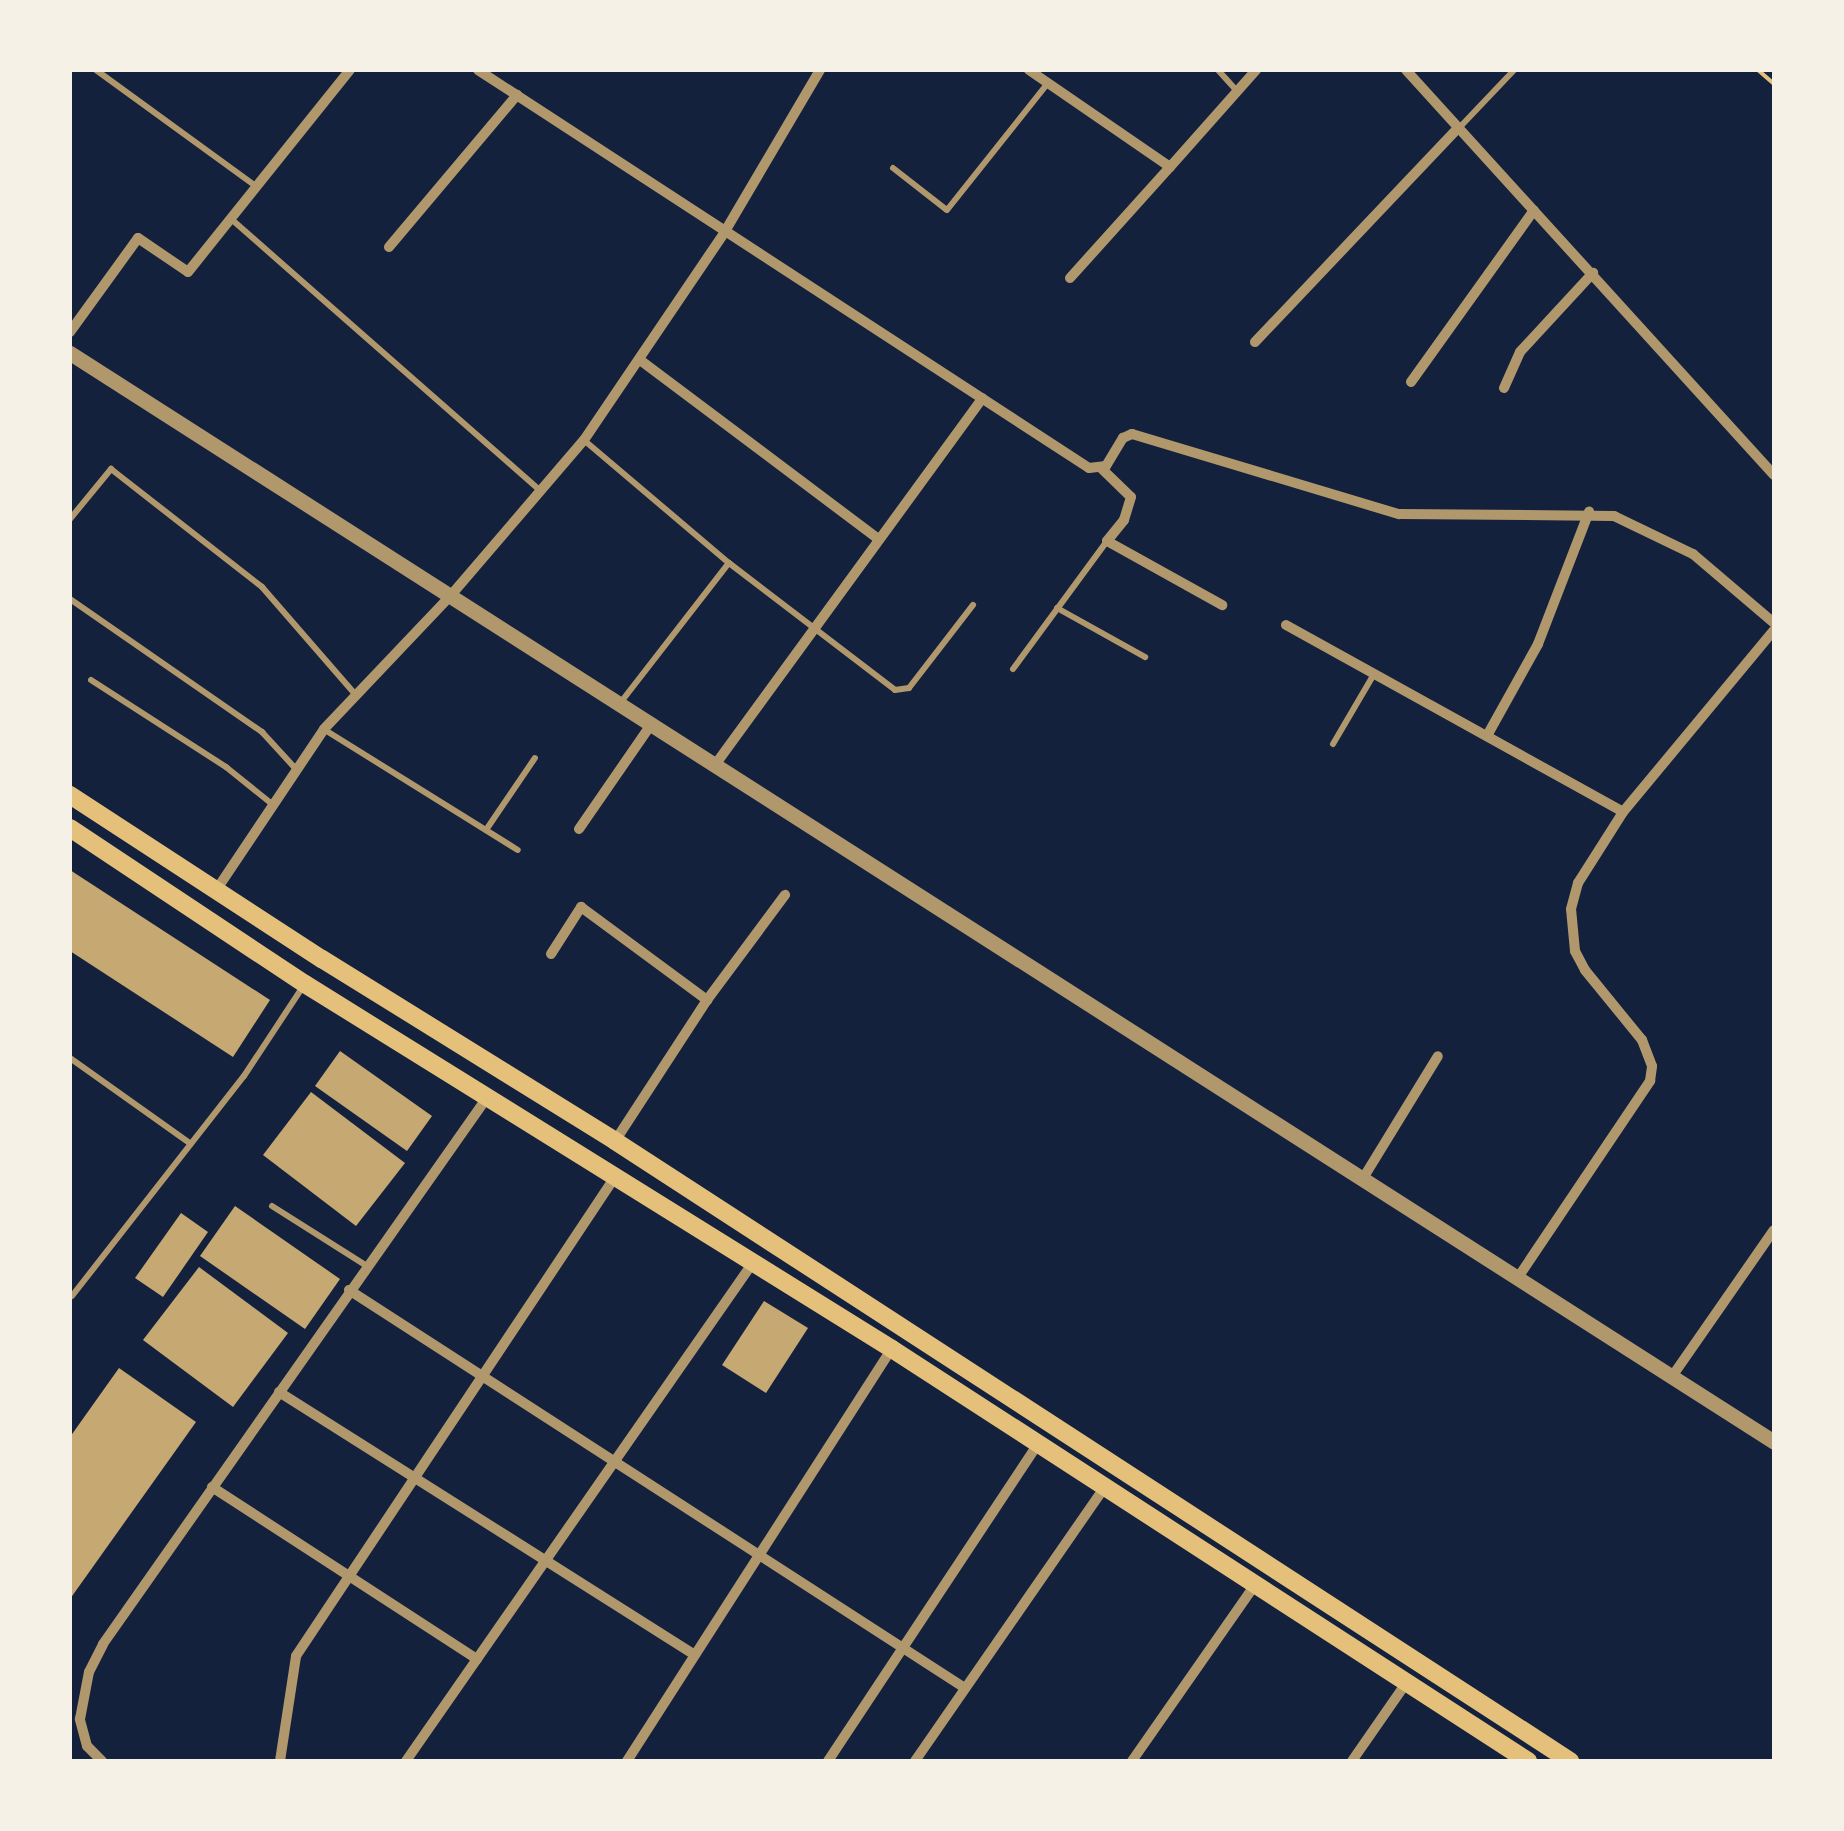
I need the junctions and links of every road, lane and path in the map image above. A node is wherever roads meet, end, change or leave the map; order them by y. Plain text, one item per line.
1 (96, 70) edge
2 (350, 70) edge
3 (478, 70) edge
4 (820, 70) edge
5 (1029, 70) edge
6 (1218, 70) edge
7 (1256, 70) edge
8 (1406, 70) edge
9 (1514, 70) edge
10 (1758, 70) edge
11 (1048, 84) junction
12 (1774, 84) edge
13 (1237, 91) junction
14 (516, 95) junction
15 (1459, 128) junction
16 (1170, 167) junction
17 (894, 168) dead end
18 (254, 186) junction
19 (1534, 210) junction
20 (228, 216) junction
21 (724, 232) junction
22 (389, 247) dead end
23 (1592, 273) junction
24 (1070, 278) dead end
25 (70, 332) edge
26 (1254, 342) dead end
27 (70, 353) edge
28 (640, 360) junction
29 (1410, 382) dead end
30 (1504, 388) dead end
31 (983, 398) junction
32 (584, 440) junction
33 (1102, 469) junction
34 (1774, 475) edge
35 (541, 491) junction
36 (1588, 512) junction
37 (70, 519) edge
38 (877, 538) junction
39 (1107, 541) junction
40 (730, 563) junction
41 (452, 594) junction
42 (70, 599) edge
43 (1222, 604) dead end
44 (973, 605) dead end
45 (1058, 608) junction
46 (1286, 625) dead end
47 (1774, 626) edge
48 (811, 628) junction
49 (1145, 656) dead end
50 (1013, 669) dead end
51 (1375, 672) junction
52 (90, 680) dead end
53 (356, 695) junction
54 (621, 702) junction
55 (652, 722) junction
56 (324, 729) junction
57 (1488, 734) junction
58 (1333, 744) dead end
59 (535, 758) dead end
60 (715, 765) junction
61 (295, 768) junction
62 (70, 795) edge
63 (272, 804) junction
64 (1623, 812) junction
65 (70, 828) edge
66 (579, 829) dead end
67 (486, 830) junction
68 (518, 850) dead end
69 (217, 889) junction
70 (785, 895) dead end
71 (551, 954) dead end
72 (322, 959) junction
73 (305, 984) junction
74 (708, 1000) junction
75 (1438, 1056) dead end
76 (70, 1058) edge
77 (488, 1095) junction
78 (615, 1140) junction
79 (191, 1144) junction
80 (615, 1177) junction
81 (1362, 1180) junction
82 (272, 1206) dead end
83 (1774, 1230) edge
84 (752, 1264) junction
85 (367, 1266) junction
86 (1517, 1279) junction
87 (349, 1290) junction
88 (72, 1296) edge
89 (905, 1329) junction
90 (892, 1350) junction
91 (482, 1376) junction
92 (1672, 1378) junction
93 (279, 1392) junction
94 (1774, 1442) edge
95 (1037, 1444) junction
96 (614, 1462) junction
97 (414, 1478) junction
98 (212, 1487) junction
99 (1104, 1488) junction
100 (760, 1555) junction
101 (546, 1560) junction
102 (348, 1578) junction
103 (1254, 1586) junction
104 (903, 1648) junction
105 (695, 1655) junction
106 (477, 1659) junction
107 (1407, 1682) junction
108 (966, 1688) junction
109 (102, 1761) edge
110 (280, 1761) edge
111 (406, 1761) edge
112 (627, 1761) edge
113 (828, 1761) edge
114 (915, 1761) edge
115 (1132, 1761) edge
116 (1352, 1761) edge
117 (1528, 1761) edge
118 (1570, 1761) edge

1 - 18 lane
2 - 18 street
3 - 14 street
4 - 21 street
5 - 11 street
6 - 13 lane
7 - 13 street
8 - 15 street
9 - 15 lane
10 - 12 path
11 - 16 street
11 - 17 lane
13 - 16 street
14 - 21 street
14 - 22 street
15 - 19 street
15 - 26 street
16 - 24 street
18 - 20 street
19 - 23 street
19 - 29 street
20 - 25 street
20 - 35 lane
21 - 28 street
21 - 31 street
23 - 30 street
23 - 34 street
27 - 41 street
28 - 32 street
28 - 38 street
31 - 33 street
31 - 38 street
32 - 35 street
32 - 40 lane
33 - 36 street
33 - 39 street
35 - 41 street
36 - 47 street
36 - 57 street
37 - 53 lane
38 - 48 street
39 - 43 street
39 - 45 lane
40 - 48 lane
40 - 54 lane
41 - 53 street
41 - 54 street
42 - 61 lane
44 - 48 lane
45 - 49 lane
45 - 50 lane
46 - 51 street
47 - 64 street
48 - 60 street
51 - 57 street
51 - 58 lane
52 - 63 lane
53 - 56 street
54 - 55 street
55 - 60 street
55 - 66 street
56 - 61 street
56 - 67 lane
57 - 64 street
59 - 67 lane
60 - 81 street
61 - 63 street
62 - 69 main road
63 - 69 street
64 - 86 street
65 - 73 main road
67 - 68 lane
69 - 72 main road
70 - 74 street
71 - 74 street
72 - 73 main road
72 - 78 main road
73 - 77 main road
73 - 79 lane
74 - 78 street
75 - 81 street
76 - 79 lane
77 - 80 main road
77 - 85 street
78 - 89 main road
79 - 88 lane
80 - 84 main road
80 - 91 street
81 - 86 street
82 - 85 lane
83 - 92 street
84 - 90 main road
84 - 96 street
85 - 87 street
86 - 92 street
87 - 91 street
87 - 93 street
89 - 90 main road
89 - 118 main road
90 - 95 main road
90 - 100 street
91 - 96 street
91 - 97 street
92 - 94 street
93 - 97 street
93 - 98 street
95 - 99 main road
95 - 104 street
96 - 100 street
96 - 101 street
97 - 101 street
97 - 102 street
98 - 102 street
98 - 109 street
99 - 103 main road
99 - 108 street
100 - 104 street
100 - 105 street
101 - 105 street
101 - 106 street
102 - 106 street
102 - 110 street
103 - 107 main road
103 - 115 street
104 - 108 street
104 - 113 street
105 - 112 street
106 - 111 street
107 - 116 street
107 - 117 main road
108 - 114 street

